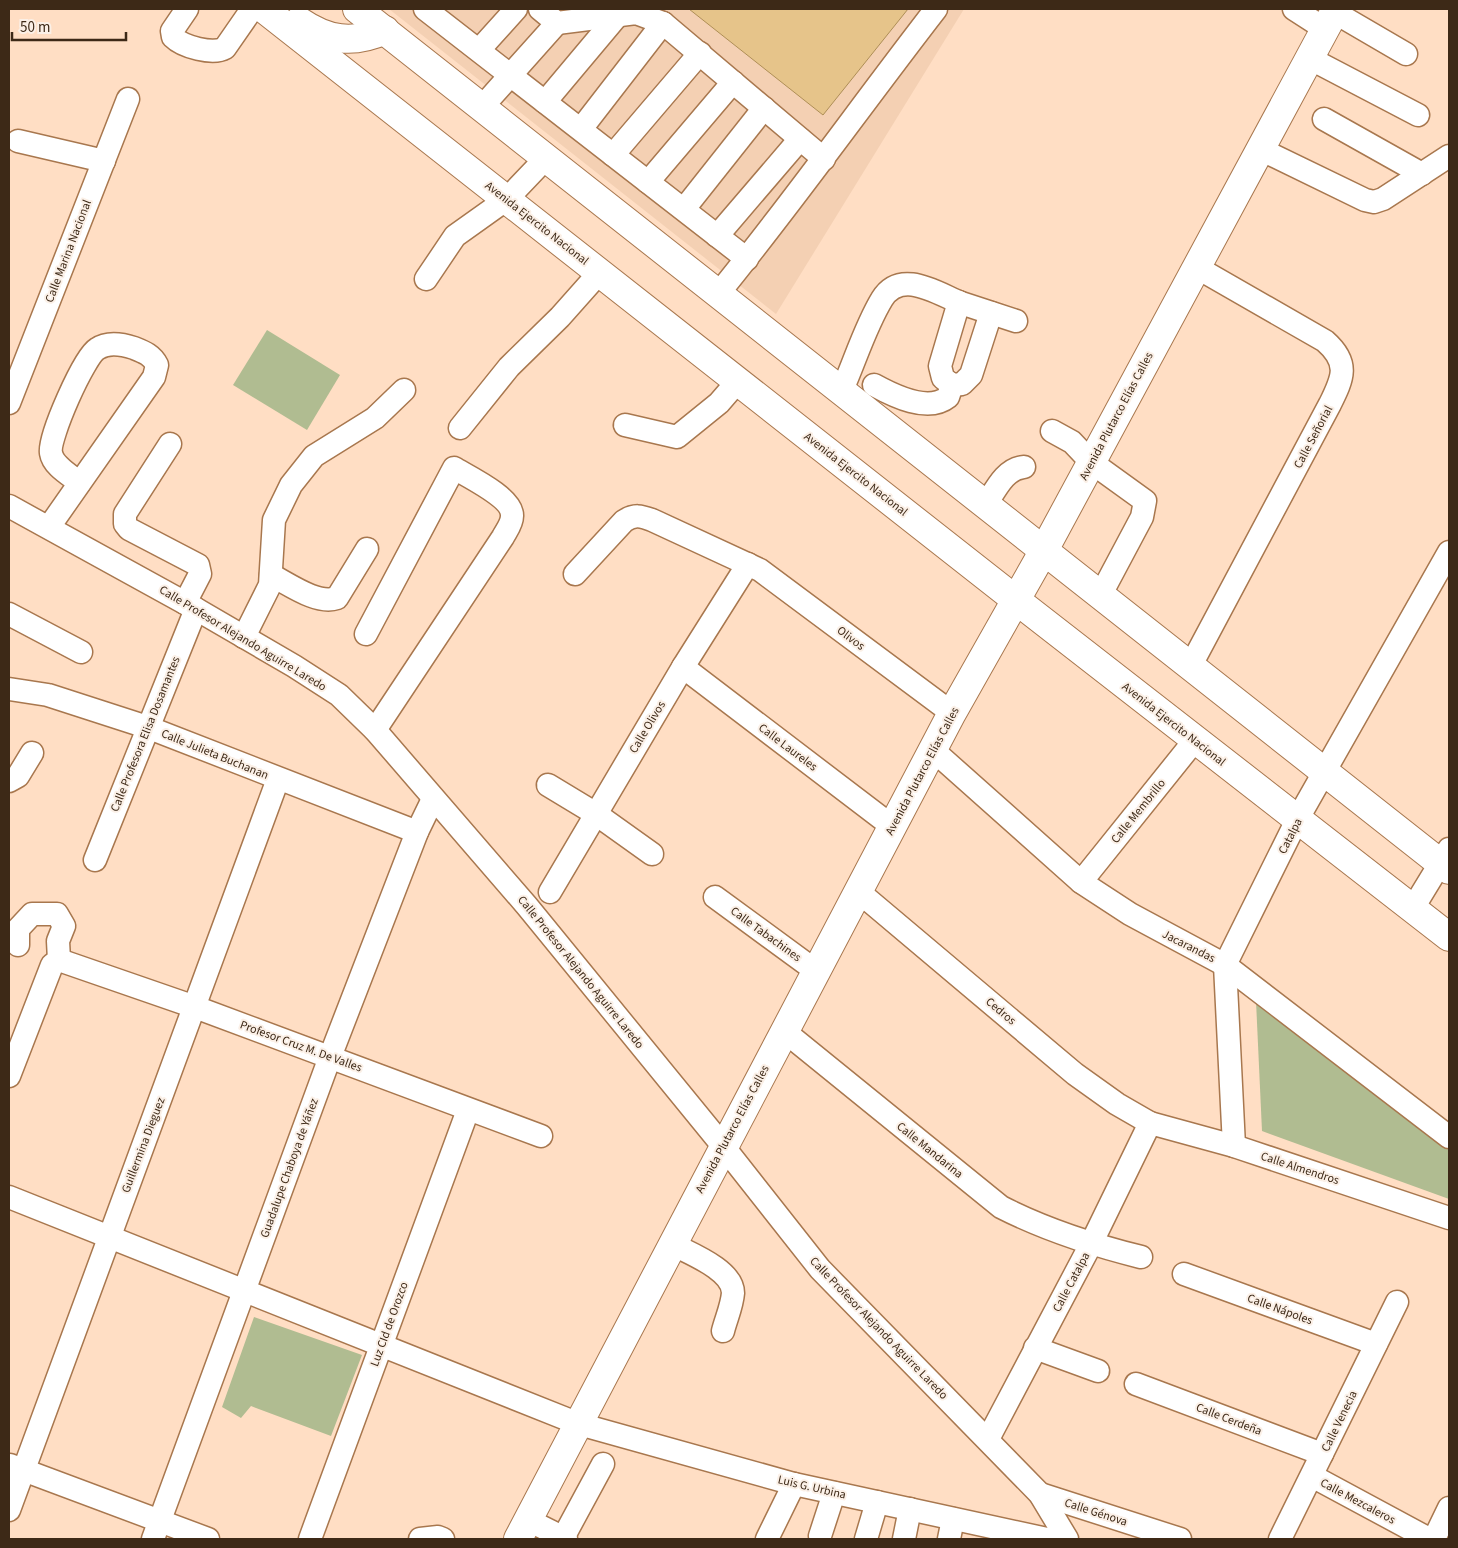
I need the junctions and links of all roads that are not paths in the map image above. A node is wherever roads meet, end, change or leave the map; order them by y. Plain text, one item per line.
1 (187, 9) edge
2 (357, 9) edge
3 (426, 9) edge
4 (516, 9) edge
5 (540, 9) edge
6 (936, 9) edge
7 (1294, 9) edge
8 (264, 12) edge
9 (618, 15) junction
10 (1332, 17) edge
11 (557, 23) junction
12 (663, 23) junction
13 (385, 30) junction
14 (479, 50) junction
15 (700, 53) junction
16 (1406, 54) dead end
17 (1309, 58) junction
18 (510, 74) junction
19 (733, 82) junction
20 (128, 99) dead end
21 (545, 102) junction
22 (482, 107) junction
23 (764, 108) junction
24 (1418, 115) dead end
25 (1324, 119) dead end
26 (581, 129) junction
27 (800, 139) junction
28 (18, 141) dead end
29 (1260, 149) junction
30 (614, 155) junction
31 (1449, 156) edge
32 (546, 158) junction
33 (824, 159) junction
34 (104, 161) junction
35 (1422, 174) junction
36 (648, 182) junction
37 (507, 199) junction
38 (684, 209) junction
39 (718, 236) junction
40 (747, 259) junction
41 (1196, 267) junction
42 (600, 272) junction
43 (426, 279) dead end
44 (718, 294) junction
45 (959, 302) junction
46 (991, 313) junction
47 (1016, 321) dead end
48 (738, 381) junction
49 (874, 385) dead end
50 (952, 385) junction
51 (404, 390) dead end
52 (842, 390) junction
53 (9, 403) edge
54 (624, 425) dead end
55 (460, 428) dead end
56 (1052, 432) dead end
57 (170, 444) dead end
58 (1091, 462) junction
59 (1024, 467) dead end
60 (80, 483) junction
61 (9, 506) edge
62 (985, 506) junction
63 (49, 528) junction
64 (367, 549) dead end
65 (1043, 552) junction
66 (1449, 552) edge
67 (748, 564) junction
68 (575, 574) dead end
69 (271, 575) junction
70 (1100, 596) junction
71 (1016, 600) junction
72 (190, 606) junction
73 (9, 614) edge
74 (366, 634) dead end
75 (244, 637) junction
76 (81, 652) dead end
77 (1192, 665) junction
78 (683, 667) junction
79 (9, 689) edge
80 (952, 713) junction
81 (147, 727) junction
82 (375, 730) junction
83 (1195, 740) junction
84 (934, 751) junction
85 (32, 753) dead end
86 (1326, 772) junction
87 (278, 779) junction
88 (9, 781) edge
89 (548, 785) dead end
90 (433, 799) junction
91 (596, 814) junction
92 (1297, 820) junction
93 (893, 827) junction
94 (418, 832) junction
95 (652, 854) dead end
96 (95, 860) dead end
97 (1446, 861) edge
98 (1081, 882) junction
99 (550, 892) dead end
100 (858, 892) junction
101 (715, 897) dead end
102 (1413, 908) junction
103 (1449, 937) edge
104 (18, 944) dead end
105 (59, 960) junction
106 (1225, 965) junction
107 (816, 971) junction
108 (195, 1007) junction
109 (784, 1031) junction
110 (330, 1057) junction
111 (9, 1076) edge
112 (468, 1110) junction
113 (1150, 1123) junction
114 (541, 1136) dead end
115 (1449, 1137) edge
116 (723, 1146) junction
117 (1234, 1146) junction
118 (9, 1197) edge
119 (1449, 1218) edge
120 (108, 1238) junction
121 (672, 1244) junction
122 (1091, 1244) junction
123 (1141, 1257) dead end
124 (1184, 1274) dead end
125 (244, 1292) junction
126 (1397, 1302) dead end
127 (723, 1331) dead end
128 (1376, 1344) junction
129 (381, 1345) junction
130 (1035, 1348) junction
131 (1098, 1371) dead end
132 (1136, 1384) dead end
133 (579, 1424) junction
134 (988, 1439) junction
135 (1322, 1454) junction
136 (603, 1464) dead end
137 (16, 1467) edge
138 (1312, 1476) junction
139 (794, 1484) junction
140 (834, 1493) junction
141 (1040, 1494) junction
142 (877, 1502) junction
143 (1449, 1508) edge
144 (9, 1510) edge
145 (910, 1510) junction
146 (523, 1529) edge
147 (951, 1529) edge
148 (156, 1530) edge
149 (820, 1536) dead end
150 (208, 1539) edge
151 (310, 1539) edge
152 (420, 1539) edge
153 (444, 1539) edge
154 (565, 1539) edge
155 (767, 1539) edge
156 (866, 1539) edge
157 (904, 1539) edge
158 (1047, 1539) edge
159 (1067, 1539) edge
160 (1180, 1539) edge
161 (1280, 1539) edge
162 (1430, 1539) edge
163 (1434, 1539) edge

1 - 8 street
2 - 13 main road
3 - 14 street
4 - 14 street
5 - 11 street
6 - 33 street
7 - 10 street
8 - 13 main road
8 - 37 main road, Avenida Ejercito Nacional
9 - 11 street
9 - 12 street
9 - 21 street
10 - 16 street
10 - 17 main road, Avenida Plutarco Elías Calles
11 - 18 street
12 - 15 street
12 - 26 street
13 - 22 main road
14 - 18 street
15 - 19 street
15 - 30 street
17 - 24 street
17 - 29 main road, Avenida Plutarco Elías Calles
18 - 21 street
18 - 22 street
19 - 23 street
19 - 36 street
20 - 34 street, Calle Marina Nacional
21 - 26 street
22 - 32 main road
23 - 27 street
23 - 38 street
25 - 35 street
26 - 30 street
27 - 33 street
27 - 39 street
28 - 34 street
29 - 35 street
29 - 41 main road, Avenida Plutarco Elías Calles
30 - 36 street
31 - 35 street
32 - 37 street
32 - 44 main road
33 - 40 street
34 - 53 street, Calle Marina Nacional
36 - 38 street
37 - 42 main road, Avenida Ejercito Nacional
37 - 43 street
38 - 39 street
39 - 40 street
40 - 44 street
41 - 58 main road, Avenida Plutarco Elías Calles
41 - 77 street, Calle Señorial
42 - 48 main road, Avenida Ejercito Nacional
42 - 55 street
44 - 52 main road
45 - 46 street
45 - 50 street
45 - 52 street
46 - 47 street
46 - 50 street
48 - 54 street
48 - 71 main road, Avenida Ejercito Nacional
49 - 50 street
51 - 69 street
52 - 62 main road
56 - 58 street
57 - 72 street, Calle Profesora Elisa Dosamantes
58 - 65 main road, Avenida Plutarco Elías Calles
58 - 70 street
59 - 62 street
60 - 60 street
60 - 63 street
61 - 63 street, Calle Profesor Alejando Aguirre Laredo
62 - 65 main road
63 - 72 street, Calle Profesor Alejando Aguirre Laredo
64 - 69 street
65 - 70 main road
65 - 71 main road, Avenida Plutarco Elías Calles
66 - 86 street, Catalpa
67 - 68 street, Olivos
67 - 78 street, Calle Olivos
67 - 80 street, Olivos
69 - 75 street
70 - 77 main road
71 - 80 main road, Avenida Plutarco Elías Calles
71 - 83 main road, Avenida Ejercito Nacional
72 - 75 street, Calle Profesor Alejando Aguirre Laredo
72 - 81 street, Calle Profesora Elisa Dosamantes
73 - 76 street
74 - 82 street
75 - 82 street, Calle Profesor Alejando Aguirre Laredo
77 - 86 main road
78 - 91 street, Calle Olivos
78 - 93 street, Calle Laureles
79 - 81 street, Calle Julieta Buchanan
80 - 84 main road, Avenida Plutarco Elías Calles
81 - 87 street, Calle Julieta Buchanan
81 - 96 street, Calle Profesora Elisa Dosamantes
82 - 90 street, Calle Profesor Alejando Aguirre Laredo
83 - 92 main road, Avenida Ejercito Nacional
83 - 98 street, Calle Membrillo
84 - 93 main road, Avenida Plutarco Elías Calles
84 - 98 street, Jacarandas
85 - 88 street
86 - 92 street, Catalpa
86 - 97 main road
87 - 94 street, Calle Julieta Buchanan
87 - 108 street, Guillermina Dieguez
89 - 91 street
90 - 94 street, Guadalupe Chaboya de Yáñez
90 - 116 street, Calle Profesor Alejando Aguirre Laredo
91 - 95 street
91 - 99 street, Calle Olivos
92 - 102 main road, Avenida Ejercito Nacional
92 - 106 street, Catalpa
93 - 100 main road, Avenida Plutarco Elías Calles
94 - 110 street, Guadalupe Chaboya de Yáñez
97 - 102 street
98 - 106 street, Jacarandas
100 - 107 main road, Avenida Plutarco Elías Calles
100 - 113 street, Cedros
101 - 107 street, Calle Tabachines
102 - 103 main road, Avenida Ejercito Nacional
104 - 105 street
105 - 108 street, Profesor Cruz M. De Valles
105 - 111 street
106 - 115 street, Jacarandas
106 - 117 street, Catalpa
107 - 109 main road, Avenida Plutarco Elías Calles
108 - 110 street, Profesor Cruz M. De Valles
108 - 120 street, Guillermina Dieguez
109 - 116 main road, Avenida Plutarco Elías Calles
109 - 122 street, Calle Mandarina
110 - 112 street, Profesor Cruz M. De Valles
110 - 125 street, Guadalupe Chaboya de Yáñez
112 - 114 street, Profesor Cruz M. De Valles
112 - 129 street, Luz CId de Orozco
113 - 117 street, Calle Almendros
113 - 122 street, Calle Catalpa
116 - 121 main road, Avenida Plutarco Elías Calles
116 - 134 street, Calle Profesor Alejando Aguirre Laredo
117 - 119 street, Calle Almendros
118 - 120 street, Luis G. Urbina
120 - 125 street, Luis G. Urbina
120 - 137 street, Guillermina Dieguez
121 - 127 street
121 - 133 main road, Avenida Plutarco Elías Calles
122 - 123 street, Calle Mandarina
122 - 130 street, Calle Catalpa
124 - 128 street, Calle Nápoles
125 - 129 street, Luis G. Urbina
125 - 148 street, Guadalupe Chaboya de Yáñez
126 - 128 street, Calle Venecia
128 - 135 street, Calle Venecia
129 - 133 street, Luis G. Urbina
129 - 151 street, Luz CId de Orozco
130 - 131 street
130 - 134 street, Calle Catalpa
132 - 135 street, Calle Cerdeña
133 - 139 street, Luis G. Urbina
133 - 146 main road, Avenida Plutarco Elías Calles
134 - 141 street, Calle Profesor Alejando Aguirre Laredo
135 - 138 street, Calle Venecia
136 - 154 street
137 - 144 street, Guillermina Dieguez
137 - 148 street
138 - 161 street, Calle Venecia
138 - 162 street, Calle Mezcaleros
139 - 140 street, Luis G. Urbina
139 - 155 street
140 - 142 street, Luis G. Urbina
140 - 149 street
141 - 159 street, Calle Profesor Alejando Aguirre Laredo
141 - 160 street, Calle Génova
142 - 145 street, Luis G. Urbina
142 - 156 street
143 - 163 street
145 - 147 street, Luis G. Urbina
145 - 157 street
146 - 154 street
147 - 158 street, Luis G. Urbina
148 - 150 street
152 - 153 street

